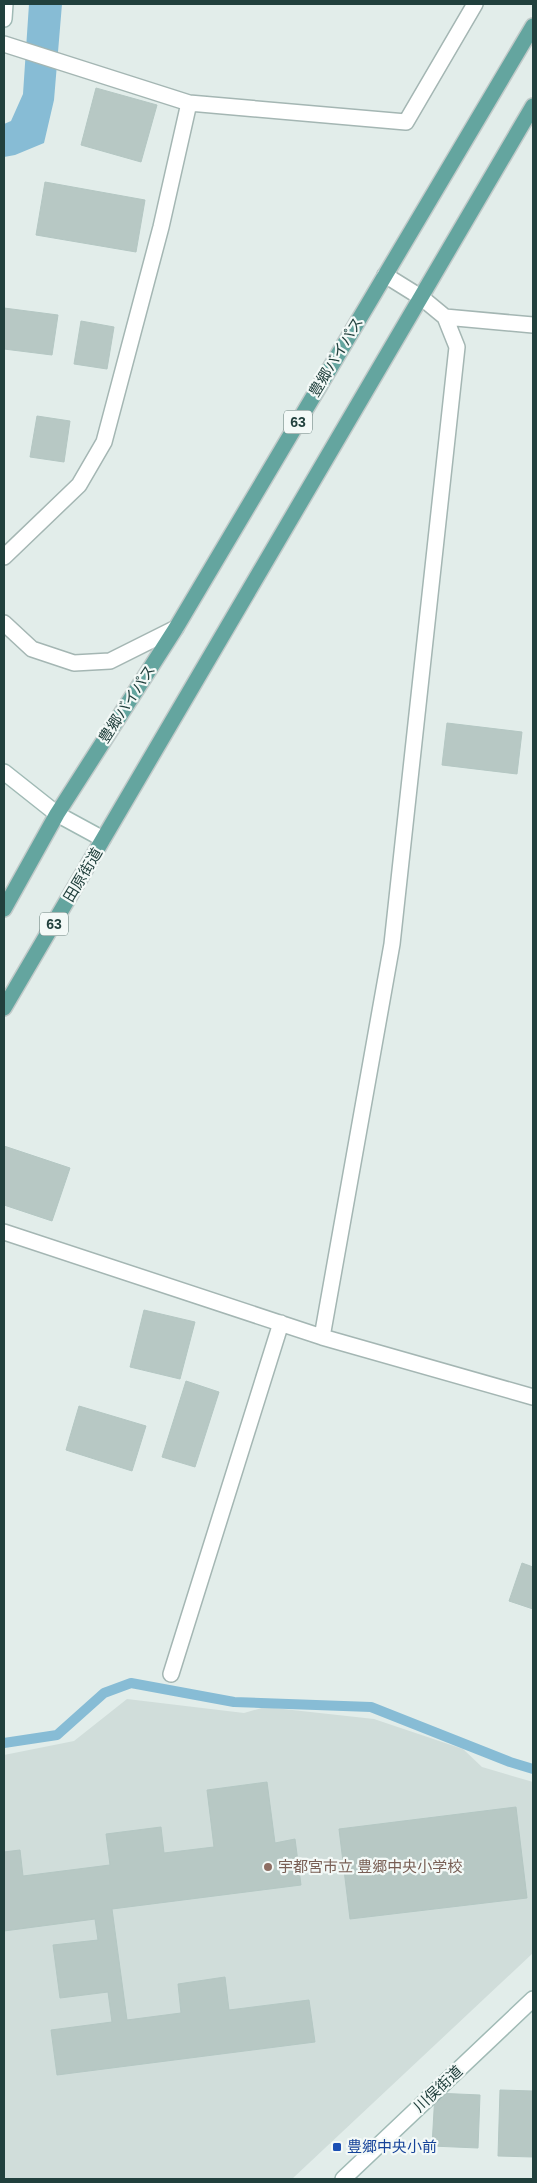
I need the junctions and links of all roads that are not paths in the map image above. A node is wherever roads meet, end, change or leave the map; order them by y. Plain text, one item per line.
1 (5, 4) edge
2 (474, 4) edge
3 (4, 19) edge
4 (533, 26) edge
5 (4, 44) edge
6 (189, 103) junction
7 (533, 106) edge
8 (385, 275) junction
9 (422, 298) junction
10 (445, 317) junction
11 (533, 325) edge
12 (4, 557) edge
13 (4, 624) edge
14 (176, 628) junction
15 (4, 772) edge
16 (57, 814) junction
17 (104, 840) junction
18 (4, 909) edge
19 (4, 1008) edge
20 (4, 1232) edge
21 (281, 1324) junction
22 (322, 1336) junction
23 (533, 1397) edge
24 (170, 1674) dead end
25 (533, 1999) edge
26 (343, 2179) edge

1 - 3 street
2 - 6 street
4 - 8 main road, 豊郷バイパス / 63
5 - 6 street
6 - 12 street
7 - 9 main road, 63
8 - 9 street
8 - 14 main road, 豊郷バイパス / 63
9 - 10 street
9 - 17 main road, 63
10 - 11 street
10 - 22 street
13 - 14 street
14 - 16 main road, 豊郷バイパス / 63
15 - 16 street, 田原街道
16 - 17 street, 田原街道
16 - 18 main road, 63
17 - 19 main road, 田原街道 / 63
20 - 21 street
21 - 22 street
21 - 24 street
22 - 23 street
25 - 26 street, 川俣街道

